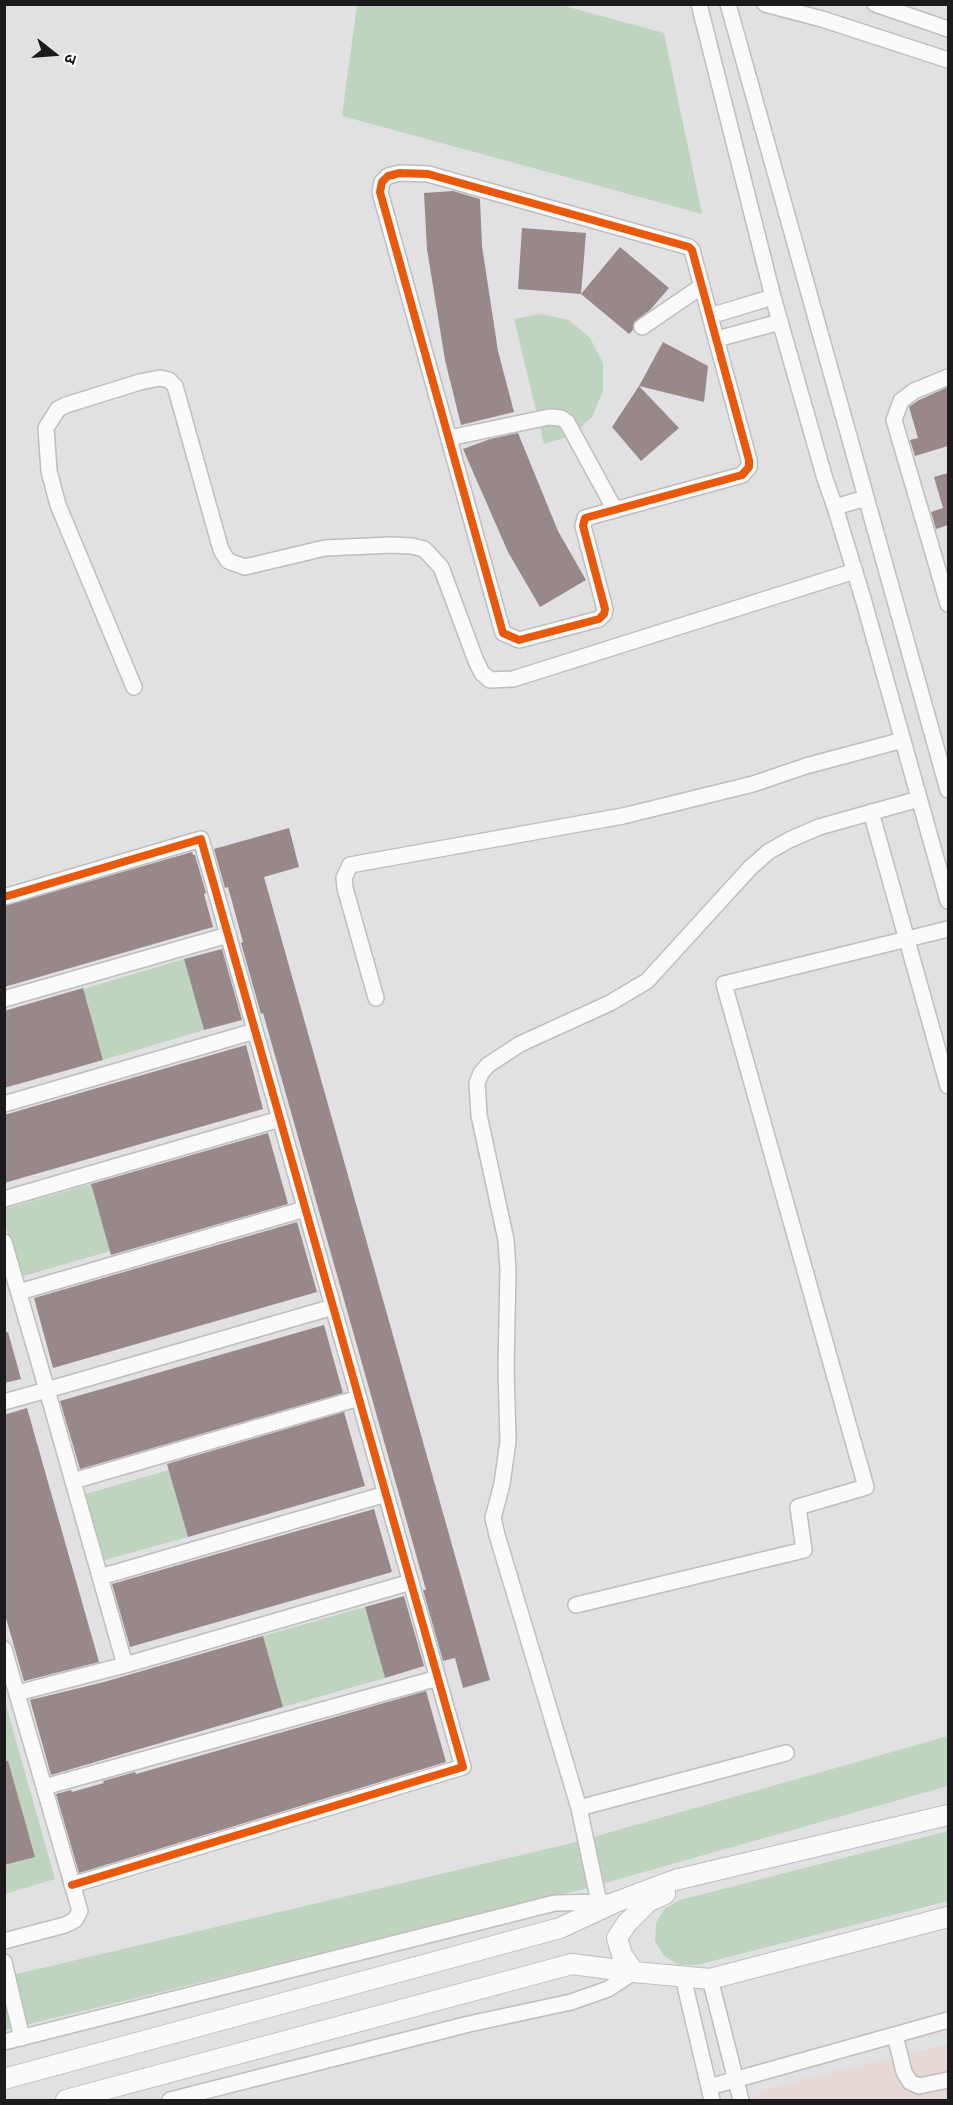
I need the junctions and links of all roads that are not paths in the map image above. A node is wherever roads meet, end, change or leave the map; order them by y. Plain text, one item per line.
1 (699, 4) edge
2 (728, 4) edge
3 (765, 4) edge
4 (875, 4) edge
5 (948, 29) edge
6 (948, 60) edge
7 (702, 286) junction
8 (773, 297) junction
9 (710, 316) junction
10 (780, 322) junction
11 (642, 327) dead end
12 (717, 339) junction
13 (948, 376) edge
14 (449, 438) junction
15 (866, 498) junction
16 (835, 507) junction
17 (615, 510) junction
18 (855, 571) junction
19 (948, 604) edge
20 (134, 687) dead end
21 (903, 740) junction
22 (943, 749) edge
23 (948, 790) edge
24 (919, 799) junction
25 (871, 812) junction
26 (4, 897) edge
27 (948, 901) edge
28 (948, 929) edge
29 (228, 935) junction
30 (907, 939) junction
31 (376, 998) dead end
32 (4, 999) edge
33 (255, 1031) junction
34 (948, 1086) edge
35 (4, 1104) edge
36 (280, 1119) junction
37 (4, 1199) edge
38 (305, 1209) junction
39 (4, 1242) edge
40 (19, 1292) junction
41 (333, 1307) junction
42 (47, 1390) junction
43 (359, 1398) junction
44 (4, 1402) edge
45 (72, 1481) junction
46 (386, 1494) junction
47 (100, 1577) junction
48 (411, 1582) junction
49 (576, 1605) dead end
50 (4, 1649) edge
51 (125, 1665) junction
52 (438, 1678) junction
53 (17, 1693) junction
54 (786, 1753) dead end
55 (44, 1787) junction
56 (579, 1808) junction
57 (948, 1815) edge
58 (703, 1874) junction
59 (72, 1885) junction
60 (608, 1902) junction
61 (948, 1917) edge
62 (4, 1941) edge
63 (4, 1962) edge
64 (634, 1972) junction
65 (683, 1977) junction
66 (710, 1979) junction
67 (948, 2020) edge
68 (895, 2035) junction
69 (22, 2038) junction
70 (4, 2042) edge
71 (4, 2079) edge
72 (736, 2079) junction
73 (948, 2080) edge
74 (710, 2094) edge
75 (66, 2100) edge
76 (170, 2100) edge
77 (741, 2100) edge

1 - 8 street
2 - 15 street
3 - 6 street
4 - 5 street
7 - 9 street
7 - 11 street
7 - 14 street
8 - 9 street
8 - 10 street
9 - 12 street
10 - 12 street
10 - 16 street
12 - 17 street
13 - 19 street
14 - 17 street
14 - 17 street
15 - 16 street
15 - 22 street
16 - 18 street
18 - 20 street
18 - 21 street
21 - 24 street
21 - 31 street
22 - 23 street
24 - 25 street
24 - 27 street
25 - 30 street
25 - 56 street
26 - 29 street
28 - 30 street
29 - 32 street
29 - 33 street
30 - 34 street
30 - 49 street
33 - 35 street
33 - 36 street
36 - 37 street
36 - 38 street
38 - 40 street
38 - 41 street
39 - 40 street
40 - 42 street
41 - 42 street
41 - 43 street
42 - 44 street
42 - 45 street
43 - 45 street
43 - 46 street
45 - 47 street
46 - 47 street
46 - 48 street
47 - 51 street
48 - 51 street
48 - 52 street
50 - 53 street
51 - 53 street
52 - 55 street
52 - 59 street
53 - 55 street
54 - 56 street
55 - 59 street
56 - 60 street
57 - 58 main road
58 - 60 main road
58 - 64 main road
59 - 62 street
60 - 69 street
60 - 71 main road
61 - 66 main road
63 - 69 street
64 - 65 main road
64 - 75 main road
64 - 76 street
65 - 66 main road
65 - 74 street
66 - 72 street
67 - 68 street
68 - 72 street
68 - 73 street
69 - 70 street
72 - 74 street
72 - 77 street

